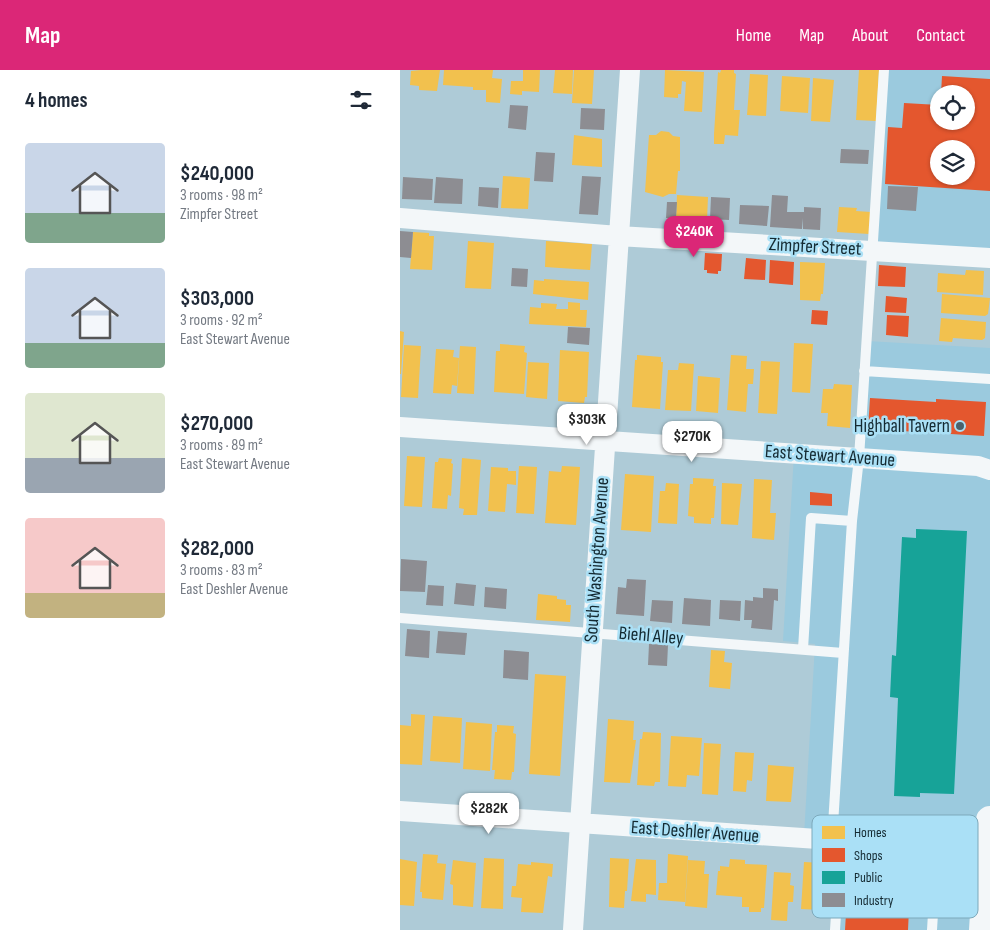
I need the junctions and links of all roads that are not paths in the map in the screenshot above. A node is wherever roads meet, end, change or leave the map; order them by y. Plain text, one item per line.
1 (630, 70) edge
2 (884, 70) edge
3 (400, 218) edge
4 (618, 236) junction
5 (871, 251) junction
6 (990, 258) edge
7 (864, 371) junction
8 (990, 379) edge
9 (400, 427) edge
10 (605, 440) junction
11 (858, 458) junction
12 (990, 470) edge
13 (852, 521) junction
14 (400, 618) edge
15 (592, 631) junction
16 (803, 649) junction
17 (843, 653) junction
18 (400, 811) edge
19 (838, 815) edge
20 (990, 820) edge
21 (581, 824) junction
22 (812, 839) edge
23 (989, 853) edge
24 (573, 930) edge
25 (983, 930) edge

1 - 4 street, South Washington Avenue
2 - 5 lane
3 - 4 street, Zimpfer Street
4 - 5 street, Zimpfer Street
4 - 10 street, South Washington Avenue
5 - 6 street, Zimpfer Street
5 - 7 lane
7 - 8 lane
7 - 11 lane
9 - 10 street, East Stewart Avenue
10 - 11 street, East Stewart Avenue
10 - 15 street, South Washington Avenue
11 - 12 street, East Stewart Avenue
11 - 13 lane
13 - 16 lane
13 - 17 lane
14 - 15 lane, Biehl Alley
15 - 16 lane, Biehl Alley
15 - 21 street, South Washington Avenue
16 - 17 lane, Biehl Alley
17 - 19 lane
18 - 21 street, East Deshler Avenue
20 - 23 main road
21 - 22 street, East Deshler Avenue
21 - 24 street, South Washington Avenue
23 - 25 main road

